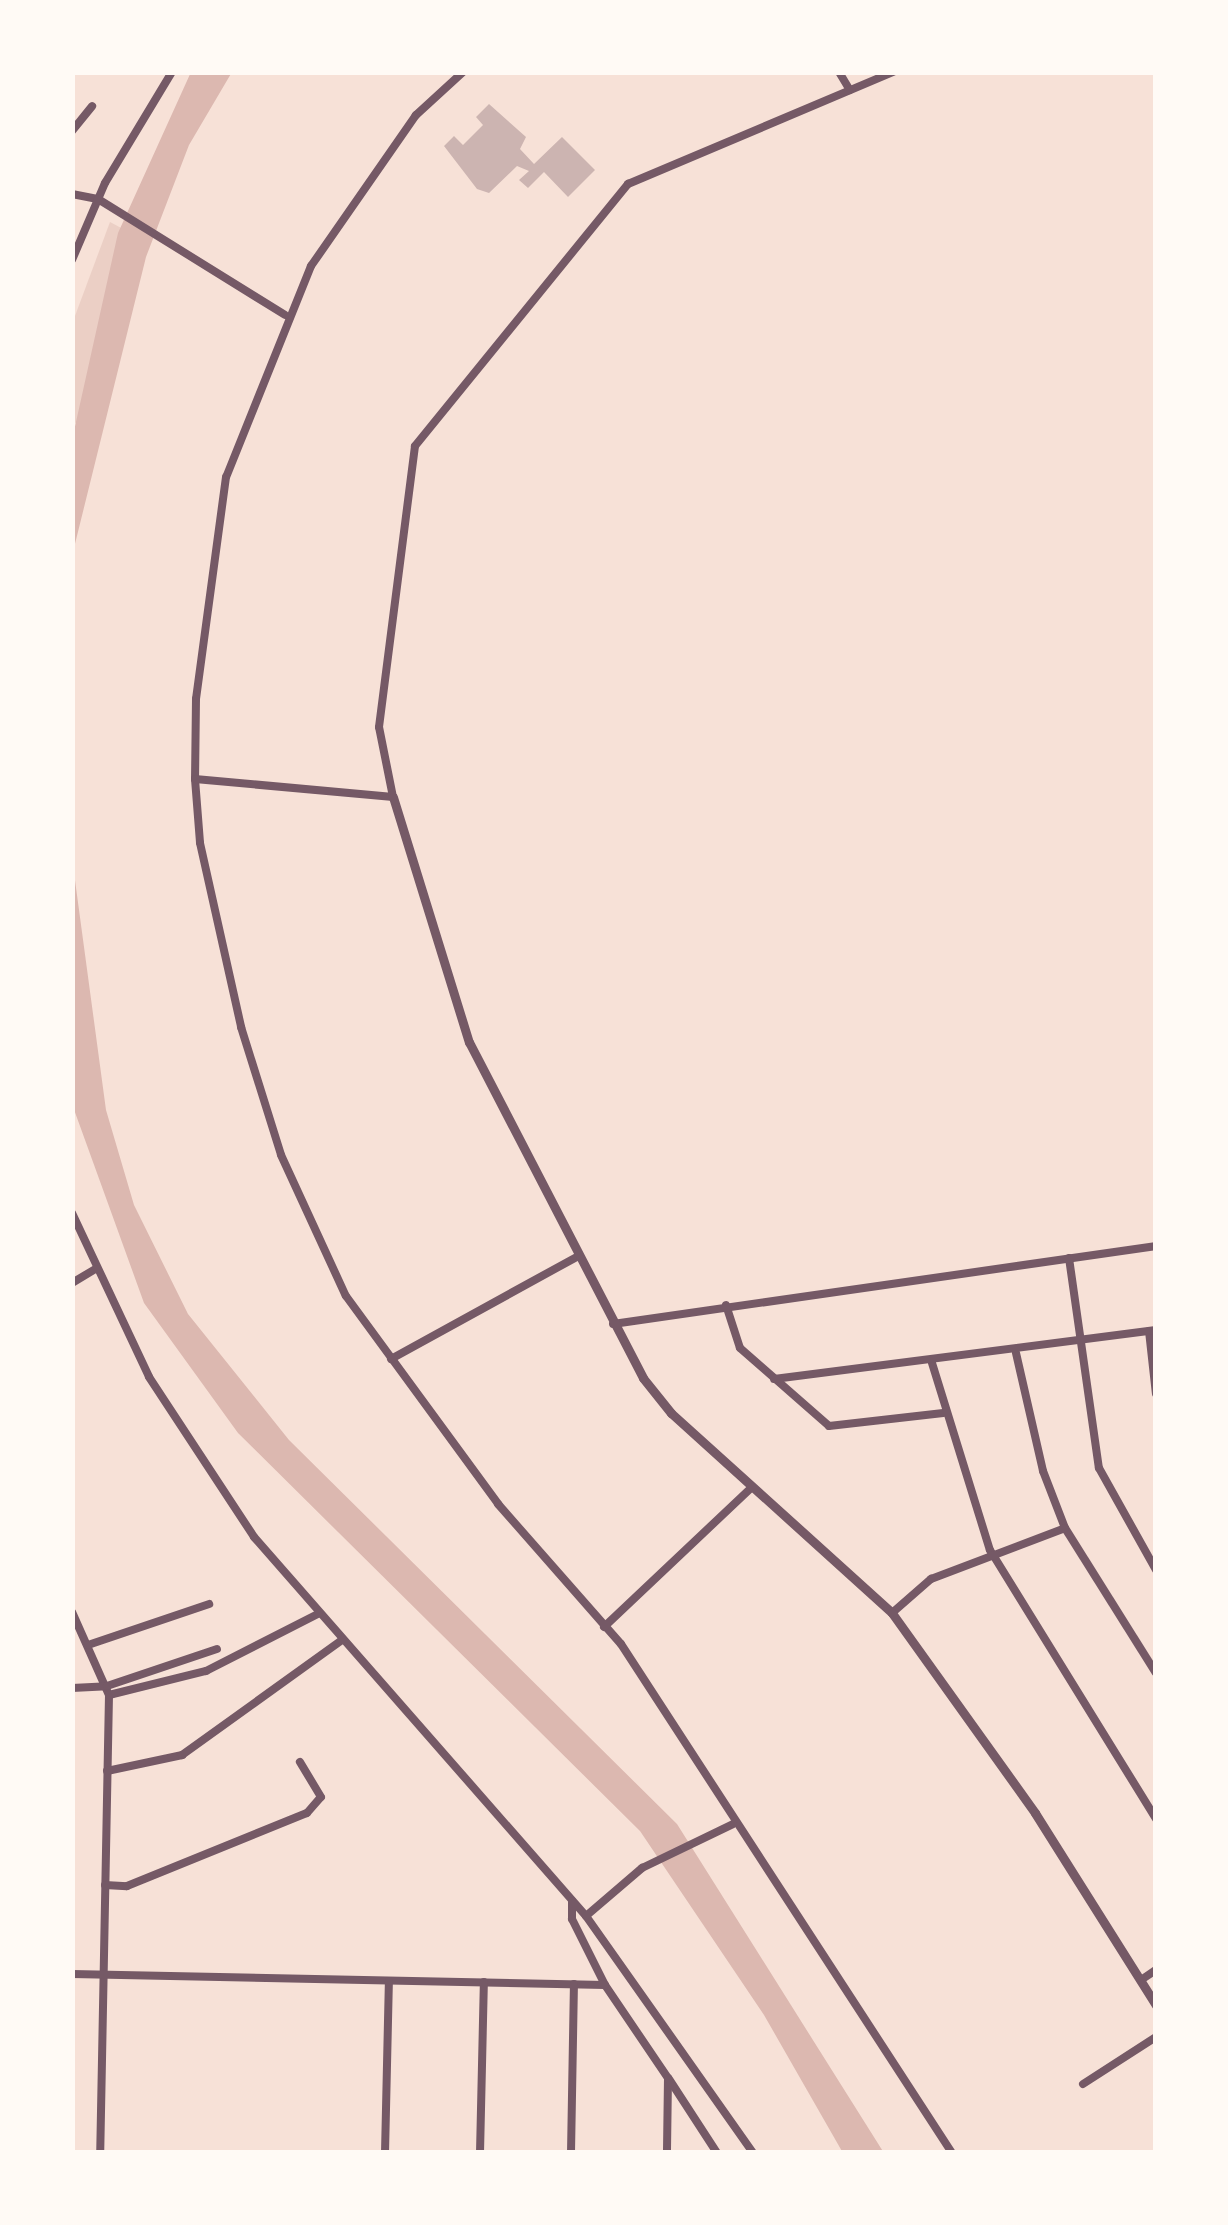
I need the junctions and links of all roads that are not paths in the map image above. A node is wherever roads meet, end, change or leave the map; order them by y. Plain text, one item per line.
1 (172, 72) edge
2 (463, 72) edge
3 (839, 72) edge
4 (893, 72) edge
5 (850, 90) junction
6 (92, 106) dead end
7 (72, 131) edge
8 (72, 194) edge
9 (98, 199) junction
10 (72, 260) edge
11 (285, 315) junction
12 (195, 779) junction
13 (393, 796) junction
14 (72, 1214) edge
15 (1156, 1246) edge
16 (578, 1256) junction
17 (1069, 1258) junction
18 (95, 1270) junction
19 (72, 1283) edge
20 (726, 1305) junction
21 (613, 1324) junction
22 (1152, 1330) edge
23 (1080, 1344) junction
24 (1016, 1353) junction
25 (391, 1359) junction
26 (932, 1363) junction
27 (775, 1378) junction
28 (1156, 1394) edge
29 (943, 1413) junction
30 (752, 1487) junction
31 (1066, 1528) junction
32 (990, 1550) junction
33 (1156, 1570) edge
34 (209, 1604) dead end
35 (72, 1612) edge
36 (892, 1613) junction
37 (318, 1614) junction
38 (604, 1627) junction
39 (342, 1640) junction
40 (88, 1645) junction
41 (217, 1649) dead end
42 (1156, 1672) edge
43 (72, 1688) edge
44 (108, 1691) junction
45 (300, 1762) dead end
46 (106, 1771) junction
47 (1156, 1819) edge
48 (733, 1824) junction
49 (105, 1886) junction
50 (572, 1899) junction
51 (586, 1916) junction
52 (1156, 1970) edge
53 (72, 1974) edge
54 (104, 1974) junction
55 (388, 1980) junction
56 (1141, 1980) junction
57 (484, 1982) junction
58 (574, 1984) junction
59 (605, 1984) junction
60 (1156, 2005) edge
61 (1156, 2037) edge
62 (668, 2078) junction
63 (1083, 2084) dead end
64 (100, 2153) edge
65 (385, 2153) edge
66 (480, 2153) edge
67 (571, 2153) edge
68 (667, 2153) edge
69 (717, 2153) edge
70 (753, 2153) edge
71 (952, 2153) edge

1 - 9 street
2 - 11 street
3 - 5 street
4 - 5 street
5 - 13 street
6 - 7 street
8 - 9 street
9 - 10 street
9 - 11 street
11 - 12 street
12 - 13 street
12 - 25 street
13 - 16 street
14 - 18 street
15 - 17 street
16 - 21 street
16 - 25 street
17 - 20 street
17 - 23 street
18 - 19 street
18 - 37 street
20 - 21 street
20 - 27 street
21 - 30 street
22 - 23 street
22 - 28 street
23 - 24 street
23 - 33 street
24 - 26 street
24 - 31 street
25 - 38 street
26 - 27 street
26 - 29 street
27 - 29 street
29 - 32 street
30 - 36 street
30 - 38 street
31 - 32 street
31 - 42 street
32 - 36 street
32 - 47 street
34 - 40 street
35 - 40 street
36 - 56 street
37 - 39 street
37 - 44 street
38 - 48 street
39 - 46 street
39 - 50 street
40 - 44 street
41 - 44 street
43 - 44 street
44 - 46 street
45 - 49 street
46 - 49 street
48 - 51 street
48 - 71 street
49 - 54 street
50 - 51 street
50 - 59 street
51 - 70 street
52 - 56 street
53 - 54 street
54 - 55 street
54 - 64 street
55 - 57 street
55 - 65 street
56 - 60 street
57 - 58 street
57 - 66 street
58 - 59 street
58 - 67 street
59 - 62 street
61 - 63 street
62 - 68 street
62 - 69 street

